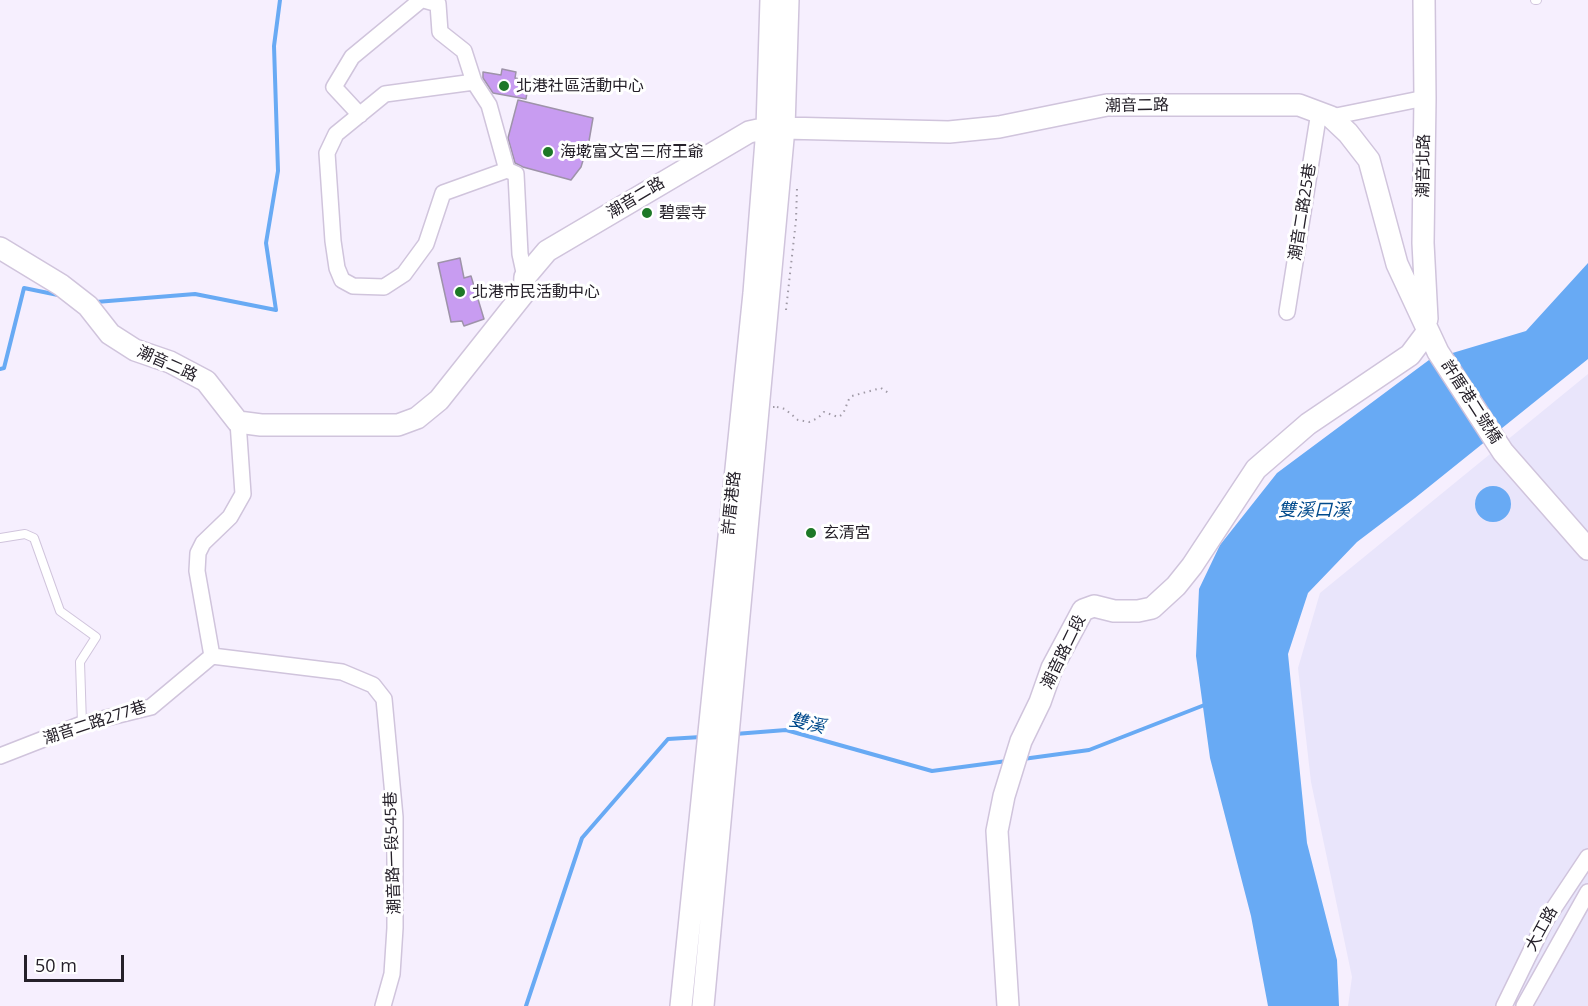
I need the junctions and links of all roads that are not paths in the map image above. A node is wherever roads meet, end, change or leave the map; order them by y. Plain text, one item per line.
1 (423, 0) edge
2 (771, 0) edge
3 (788, 0) edge
4 (1424, 0) edge
5 (474, 82) junction
6 (1425, 98) junction
7 (360, 115) junction
8 (1325, 115) junction
9 (775, 128) junction
10 (507, 170) junction
11 (0, 248) edge
12 (525, 277) junction
13 (1287, 312) dead end
14 (1428, 331) junction
15 (238, 422) junction
16 (0, 538) edge
17 (1588, 549) edge
18 (212, 656) junction
19 (82, 724) junction
20 (722, 732) junction
21 (0, 756) edge
22 (1588, 857) edge
23 (1588, 892) edge
24 (383, 1006) edge
25 (681, 1006) edge
26 (703, 1006) edge
27 (1008, 1006) edge
28 (1504, 1006) edge
29 (1524, 1006) edge

1 - 5 street
1 - 7 street
2 - 9 street, 許厝港路
3 - 9 street, 許厝港路
4 - 6 street, 潮音北路
5 - 7 street
5 - 10 street
6 - 8 street
6 - 14 street, 潮音北路
7 - 10 street
8 - 9 street, 潮音二路
8 - 13 street, 潮音二路25巷
8 - 14 street
9 - 12 street, 潮音二路
9 - 20 street, 許厝港路
10 - 12 street
11 - 15 street, 潮音二路
12 - 15 street, 潮音二路
14 - 17 street, 許厝港二號橋
14 - 27 street, 潮音路二段
15 - 18 street
16 - 19 lane
18 - 19 street, 潮音二路277巷
18 - 24 street, 潮音路一段545巷
19 - 21 street, 潮音二路277巷
20 - 25 street, 許厝港路
20 - 26 street, 許厝港路
22 - 28 street, 大工路
23 - 29 street, 大工路

